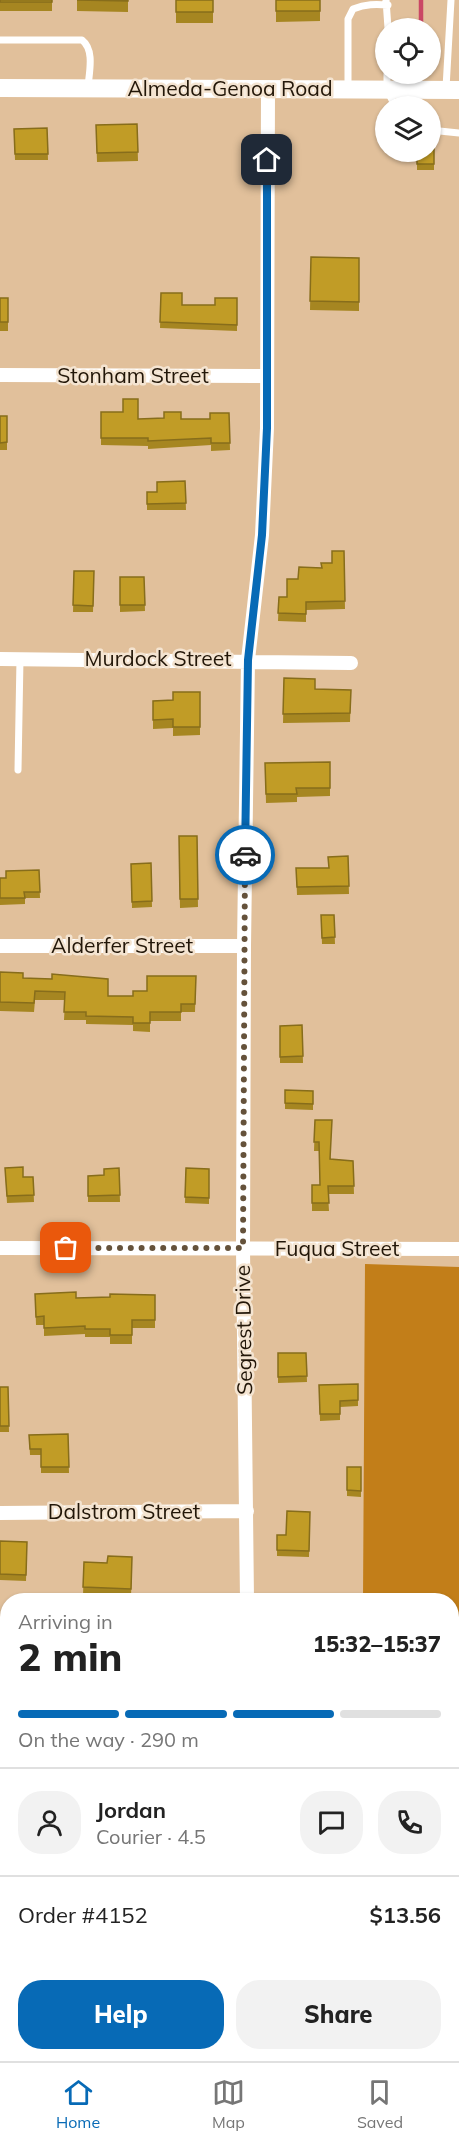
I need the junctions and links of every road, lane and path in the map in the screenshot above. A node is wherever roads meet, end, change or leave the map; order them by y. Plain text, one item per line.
1 (451, 0) edge
2 (387, 3) edge
3 (388, 18) edge
4 (0, 40) edge
5 (376, 84) edge
6 (403, 84) edge
7 (0, 88) edge
8 (88, 89) junction
9 (268, 89) junction
10 (348, 89) junction
11 (452, 90) edge
12 (441, 131) edge
13 (459, 133) edge
14 (0, 375) edge
15 (266, 376) junction
16 (0, 659) edge
17 (20, 659) junction
18 (248, 660) junction
19 (351, 663) dead end
20 (18, 770) dead end
21 (0, 946) edge
22 (244, 946) junction
23 (0, 1248) edge
24 (243, 1248) junction
25 (459, 1249) edge
26 (247, 1511) junction
27 (0, 1513) edge
28 (247, 1593) edge

1 - 11 lane
2 - 3 lane
2 - 10 lane
4 - 8 lane
5 - 10 main road, Almeda-Genoa Road
6 - 11 main road, Almeda-Genoa Road
7 - 8 main road, Almeda-Genoa Road
8 - 9 main road, Almeda-Genoa Road
9 - 10 main road, Almeda-Genoa Road
9 - 15 street, Segrest Drive
12 - 13 lane
14 - 15 street, Stonham Street
15 - 18 street, Segrest Drive
16 - 17 street, Murdock Street
17 - 18 street, Murdock Street
17 - 20 lane
18 - 19 street, Murdock Street
18 - 22 street, Segrest Drive
21 - 22 street, Alderfer Street
22 - 24 street, Segrest Drive
23 - 24 street, Fuqua Street
24 - 25 street, Fuqua Street
24 - 26 street, Segrest Drive
26 - 27 street, Dalstrom Street
26 - 28 street, Segrest Drive

